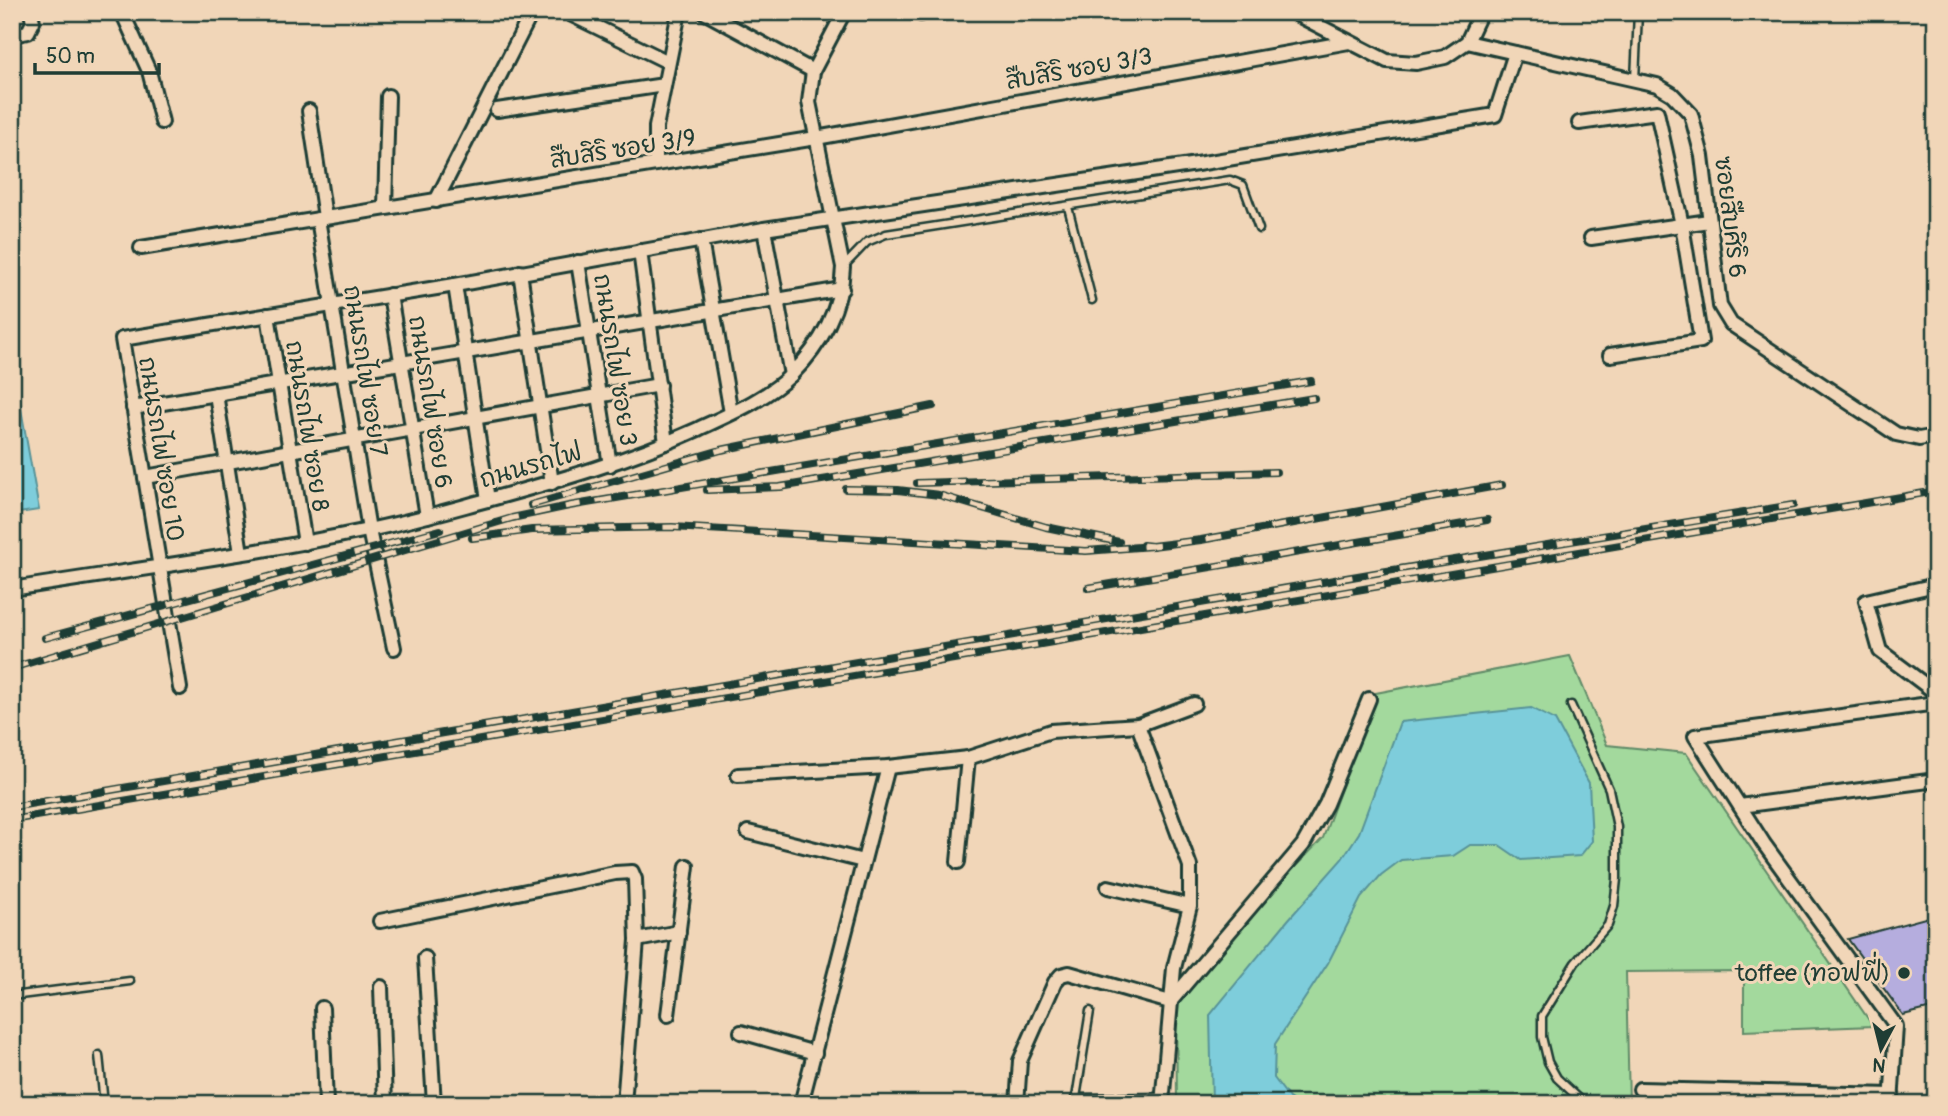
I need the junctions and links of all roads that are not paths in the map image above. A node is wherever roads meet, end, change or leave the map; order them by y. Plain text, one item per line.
1 (31, 12) edge
2 (122, 12) edge
3 (531, 12) edge
4 (566, 12) edge
5 (679, 12) edge
6 (704, 12) edge
7 (844, 12) edge
8 (1292, 12) edge
9 (1481, 12) edge
10 (1638, 12) edge
11 (12, 35) edge
12 (1349, 42) junction
13 (1467, 42) junction
14 (1514, 52) junction
15 (668, 62) junction
16 (813, 71) junction
17 (1635, 80) junction
18 (664, 85) junction
19 (388, 96) dead end
20 (497, 110) dead end
21 (309, 111) dead end
22 (162, 122) dead end
23 (1578, 123) dead end
24 (816, 138) junction
25 (656, 164) junction
26 (436, 201) junction
27 (1068, 206) junction
28 (385, 208) junction
29 (321, 218) junction
30 (834, 219) junction
31 (1709, 221) junction
32 (1682, 225) junction
33 (764, 229) junction
34 (1259, 229) dead end
35 (1591, 238) dead end
36 (701, 240) junction
37 (141, 248) dead end
38 (640, 251) junction
39 (578, 262) junction
40 (843, 267) junction
41 (520, 272) junction
42 (454, 285) junction
43 (842, 289) junction
44 (390, 295) junction
45 (1092, 300) dead end
46 (777, 301) junction
47 (333, 305) junction
48 (713, 312) junction
49 (268, 315) junction
50 (650, 322) junction
51 (589, 333) junction
52 (531, 342) junction
53 (465, 354) junction
54 (1610, 355) dead end
55 (403, 364) junction
56 (344, 374) junction
57 (791, 375) junction
58 (279, 384) junction
59 (659, 386) junction
60 (215, 394) junction
61 (599, 396) junction
62 (540, 406) junction
63 (133, 408) junction
64 (731, 413) junction
65 (476, 418) junction
66 (413, 430) junction
67 (1936, 436) edge
68 (355, 441) junction
69 (666, 443) junction
70 (290, 453) junction
71 (227, 464) junction
72 (610, 465) junction
73 (145, 477) junction
74 (551, 483) junction
75 (488, 500) junction
76 (428, 516) junction
77 (369, 530) junction
78 (305, 543) junction
79 (241, 553) junction
80 (159, 565) junction
81 (1936, 585) edge
82 (12, 589) edge
83 (394, 648) dead end
84 (180, 688) dead end
85 (1936, 693) edge
86 (1369, 699) dead end
87 (1936, 703) edge
88 (1194, 704) dead end
89 (1571, 705) dead end
90 (1138, 725) junction
91 (968, 758) junction
92 (888, 766) junction
93 (738, 775) dead end
94 (1936, 780) edge
95 (1740, 806) junction
96 (748, 832) dead end
97 (863, 861) junction
98 (958, 862) dead end
99 (687, 866) dead end
100 (1108, 887) dead end
101 (1190, 906) junction
102 (380, 921) dead end
103 (679, 932) junction
104 (637, 940) junction
105 (425, 958) dead end
106 (130, 981) dead end
107 (381, 987) dead end
108 (12, 996) edge
109 (1170, 1002) junction
110 (322, 1008) dead end
111 (1090, 1012) dead end
112 (668, 1015) dead end
113 (741, 1032) dead end
114 (815, 1054) junction
115 (99, 1055) dead end
116 (1640, 1089) dead end
117 (1891, 1099) edge
118 (1162, 1100) edge
119 (1075, 1101) edge
120 (104, 1104) edge
121 (326, 1104) edge
122 (385, 1104) edge
123 (435, 1104) edge
124 (624, 1104) edge
125 (801, 1104) edge
126 (1017, 1104) edge
127 (1585, 1104) edge

1 - 11 street
2 - 22 street
3 - 26 street
4 - 15 street
5 - 15 street
6 - 16 street
7 - 16 street
8 - 12 street
9 - 13 street
10 - 17 lane
12 - 13 street
12 - 24 street, สืบสิริ ซอย 3/3
13 - 14 street, ซอยสืบศิริ 6
14 - 17 street, ซอยสืบศิริ 6
14 - 30 street
15 - 18 street
16 - 24 street, ถนนรถไฟ
17 - 31 street, ซอยสืบศิริ 6
18 - 20 street
18 - 25 street
19 - 28 street
21 - 29 street, ถนนรถไฟ ซอย 7
23 - 32 street
24 - 25 street, สืบสิริ ซอย 3/9
24 - 30 street, ถนนรถไฟ
25 - 26 street, สืบสิริ ซอย 3/9
26 - 28 street, สืบสิริ ซอย 3/9
27 - 34 lane
27 - 40 lane
27 - 45 lane
28 - 29 street, สืบสิริ ซอย 3/9
29 - 37 street, สืบสิริ ซอย 3/9
29 - 47 street, ถนนรถไฟ ซอย 7
30 - 33 street
30 - 40 street, ถนนรถไฟ
31 - 32 street
31 - 67 street, ซอยสืบศิริ 6
32 - 35 street
32 - 54 street
33 - 36 street
33 - 46 street
36 - 38 street
36 - 48 street
38 - 39 street
38 - 50 street
39 - 41 street
39 - 51 street, ถนนรถไฟ ซอย 3
40 - 43 street, ถนนรถไฟ
41 - 42 street
41 - 52 street
42 - 44 street
42 - 53 street
43 - 46 street
43 - 57 street, ถนนรถไฟ
44 - 47 street
44 - 55 street, ถนนรถไฟ ซอย 6
46 - 48 street
46 - 57 street
47 - 49 street
47 - 56 street, ถนนรถไฟ ซอย 7
48 - 50 street
48 - 64 street
49 - 58 street, ถนนรถไฟ ซอย 8
49 - 63 street, ถนนรถไฟ ซอย 10
50 - 51 street
50 - 59 street
51 - 52 street
51 - 61 street, ถนนรถไฟ ซอย 3
52 - 53 street
52 - 62 street
53 - 55 street
53 - 65 street
55 - 56 street
55 - 66 street, ถนนรถไฟ ซอย 6
56 - 58 street
56 - 68 street, ถนนรถไฟ ซอย 7
57 - 64 street, ถนนรถไฟ
58 - 60 street
58 - 70 street, ถนนรถไฟ ซอย 8
59 - 61 street
59 - 69 street
60 - 63 street
60 - 71 street
61 - 62 street
61 - 72 street, ถนนรถไฟ ซอย 3
62 - 65 street
62 - 74 street
63 - 73 street, ถนนรถไฟ ซอย 10
64 - 69 street, ถนนรถไฟ
65 - 66 street
65 - 75 street
66 - 68 street
66 - 76 street, ถนนรถไฟ ซอย 6
68 - 70 street
68 - 77 street, ถนนรถไฟ ซอย 7
69 - 72 street, ถนนรถไฟ
70 - 71 street
70 - 78 street, ถนนรถไฟ ซอย 8
71 - 73 street
71 - 79 street
72 - 74 street, ถนนรถไฟ
73 - 80 street, ถนนรถไฟ ซอย 10
74 - 75 street, ถนนรถไฟ
75 - 76 street, ถนนรถไฟ
76 - 77 street, ถนนรถไฟ
77 - 78 street, ถนนรถไฟ
77 - 83 street, ถนนรถไฟ ซอย 7
78 - 79 street, ถนนรถไฟ
79 - 80 street, ถนนรถไฟ
80 - 82 street, ถนนรถไฟ
80 - 84 street, ถนนรถไฟ ซอย 10
81 - 85 street
86 - 109 street
87 - 95 street
88 - 90 street
89 - 127 lane
90 - 91 street
90 - 101 street
91 - 92 street
91 - 98 street
92 - 93 street
92 - 97 street
94 - 95 street
95 - 117 street
96 - 97 street
97 - 114 street
99 - 103 street
100 - 101 street
101 - 109 street
102 - 104 street
103 - 104 street
103 - 112 street
104 - 124 street
105 - 123 street
106 - 108 lane
107 - 122 street
109 - 118 street
109 - 126 street
110 - 121 street
111 - 119 lane
113 - 114 street
114 - 125 street
115 - 120 lane
116 - 117 street
118 - 119 lane

